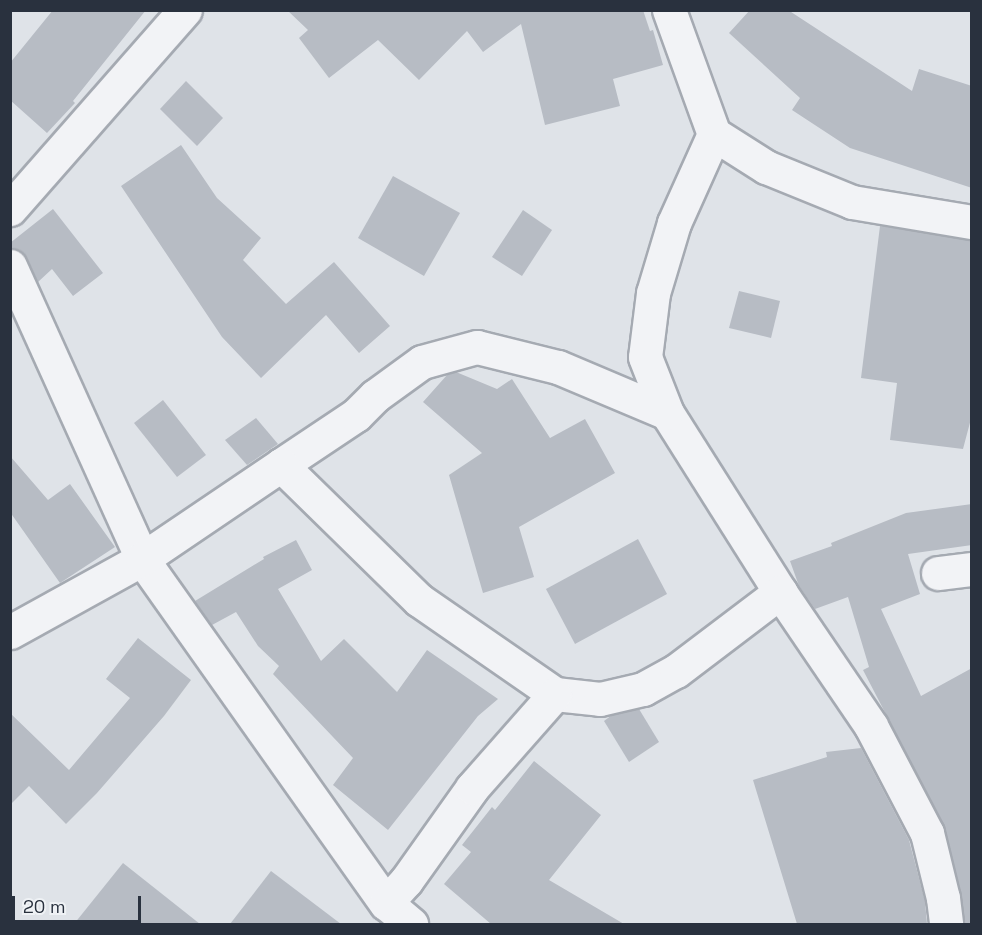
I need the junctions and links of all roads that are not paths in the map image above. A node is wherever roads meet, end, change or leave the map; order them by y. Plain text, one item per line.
1 (185, 10) edge
2 (669, 10) edge
3 (714, 134) junction
4 (10, 209) edge
5 (972, 222) edge
6 (10, 266) edge
7 (667, 413) junction
8 (281, 465) junction
9 (142, 559) junction
10 (972, 569) edge
11 (938, 573) dead end
12 (780, 592) junction
13 (10, 632) edge
14 (555, 694) junction
15 (386, 903) junction
16 (411, 924) edge
17 (945, 924) edge

1 - 4 street
2 - 3 street
3 - 5 street
3 - 7 street
6 - 9 street
7 - 8 street
7 - 12 street
8 - 9 street
8 - 14 street
9 - 13 street
9 - 15 street
10 - 11 street
12 - 14 street
12 - 17 street
14 - 15 street
15 - 16 street

